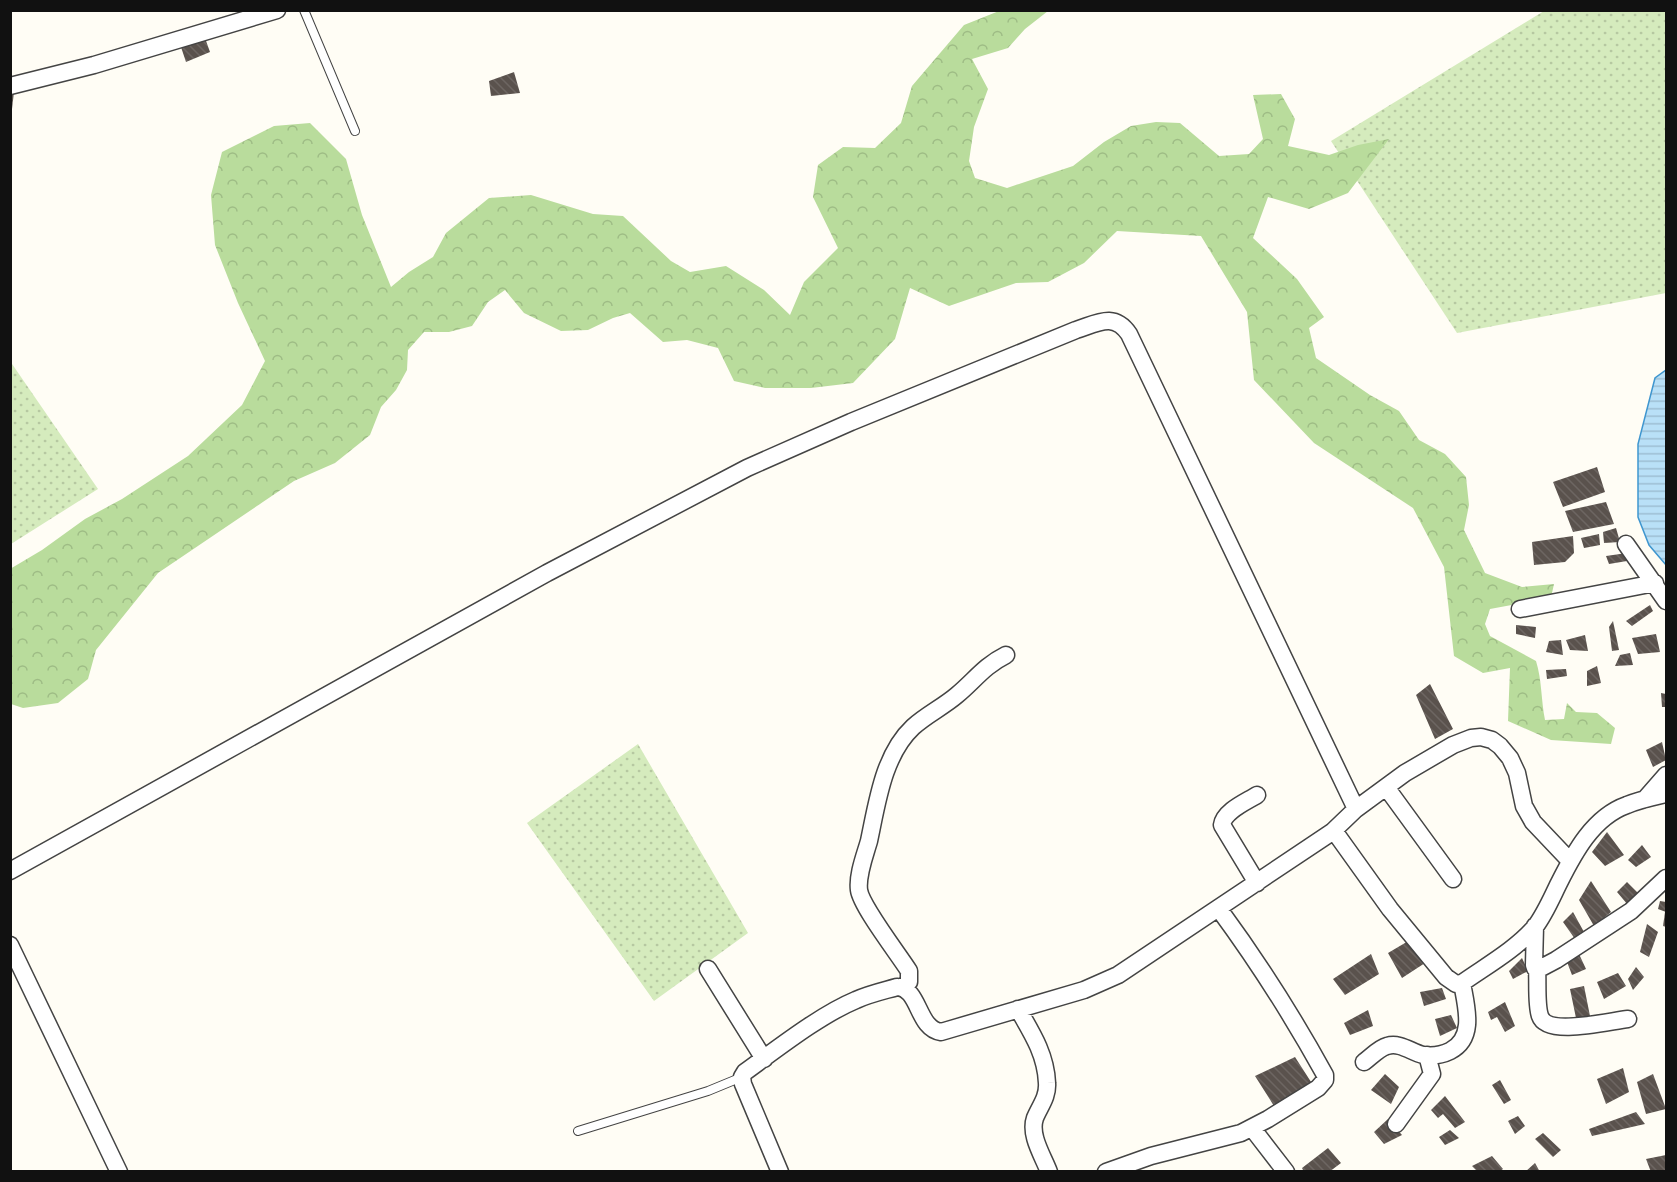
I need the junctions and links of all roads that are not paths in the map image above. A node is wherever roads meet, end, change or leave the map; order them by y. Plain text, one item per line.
1 (277, 10) edge
2 (304, 10) edge
3 (10, 86) edge
4 (355, 131) dead end
5 (1626, 544) dead end
6 (1655, 583) junction
7 (1666, 601) edge
8 (1520, 609) dead end
9 (1006, 655) dead end
10 (1666, 775) edge
11 (1386, 787) junction
12 (1666, 794) edge
13 (1257, 795) dead end
14 (1645, 799) junction
15 (1356, 809) junction
16 (1332, 832) junction
17 (1570, 861) junction
18 (10, 871) edge
19 (1666, 878) edge
20 (1453, 879) dead end
21 (1257, 883) junction
22 (1219, 909) junction
23 (1535, 926) junction
24 (10, 945) edge
25 (708, 969) dead end
26 (1537, 969) junction
27 (1462, 983) junction
28 (903, 987) junction
29 (1018, 1009) junction
30 (1628, 1019) dead end
31 (1427, 1055) junction
32 (764, 1059) junction
33 (1364, 1062) dead end
34 (742, 1077) junction
35 (1396, 1124) dead end
36 (1252, 1128) junction
37 (578, 1131) dead end
38 (119, 1172) edge
39 (780, 1172) edge
40 (1049, 1172) edge
41 (1106, 1172) edge
42 (1286, 1172) edge

1 - 3 street
2 - 4 lane
5 - 6 street
6 - 7 street
6 - 8 street
9 - 28 street
10 - 14 street
11 - 15 street
11 - 17 street
11 - 20 street
12 - 14 street
13 - 21 street
14 - 17 street
15 - 16 street
15 - 18 street
16 - 21 street
16 - 27 street
17 - 23 street
19 - 26 street
21 - 22 street
22 - 29 street
22 - 36 street
23 - 26 street
23 - 27 street
24 - 38 street
25 - 32 street
26 - 30 street
27 - 31 street
28 - 29 street
28 - 32 street
29 - 40 street
31 - 33 street
31 - 35 street
32 - 34 street
34 - 37 lane
34 - 39 street
36 - 41 street
36 - 42 street

